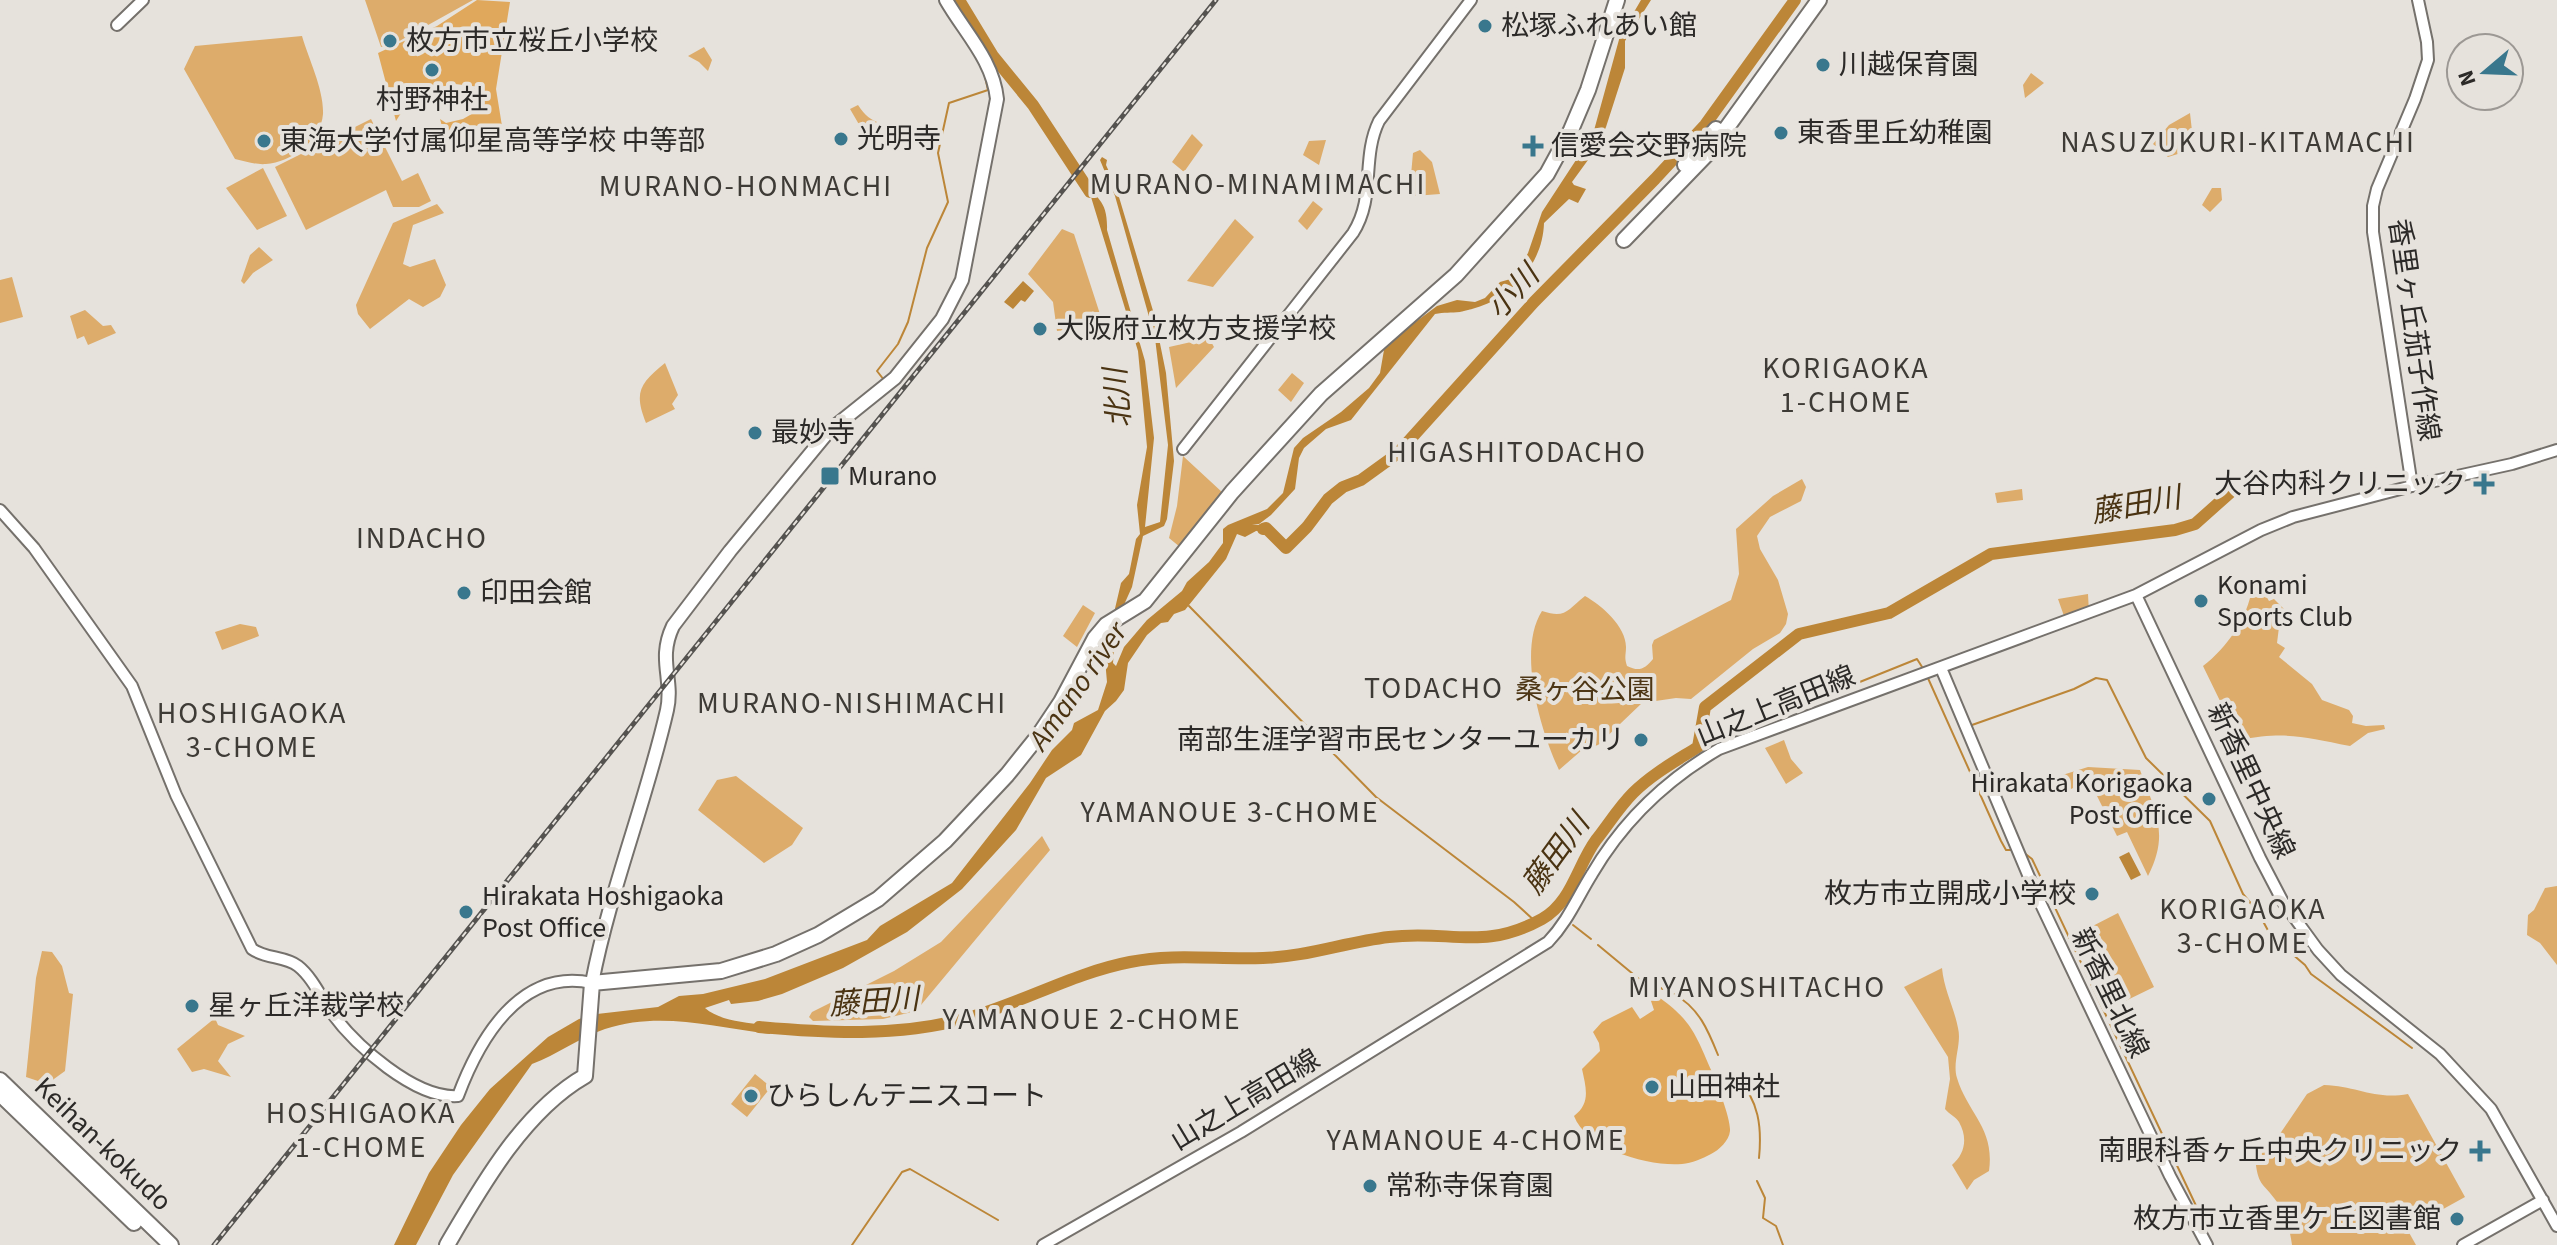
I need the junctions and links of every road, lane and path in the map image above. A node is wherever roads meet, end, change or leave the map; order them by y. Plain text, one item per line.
1 (143, 0) edge
2 (946, 0) edge
3 (1471, 0) edge
4 (1617, 0) edge
5 (1810, 0) edge
6 (1819, 0) edge
7 (2418, 0) edge
8 (117, 25) dead end
9 (1183, 449) dead end
10 (2557, 450) edge
11 (2412, 486) junction
12 (0, 510) edge
13 (2136, 595) junction
14 (1941, 668) junction
15 (592, 983) junction
16 (0, 1080) edge
17 (0, 1094) edge
18 (2543, 1200) junction
19 (2557, 1226) edge
20 (158, 1245) edge
21 (171, 1245) edge
22 (447, 1245) edge
23 (1043, 1245) edge
24 (2207, 1245) edge
25 (2463, 1245) edge

1 - 8 street
2 - 15 main road
3 - 9 street
4 - 15 highway
5 - 6 highway
7 - 11 street, 香里ヶ丘茄子作線
10 - 11 street, 山之上高田線
11 - 13 street, 山之上高田線
12 - 15 street
13 - 14 street, 山之上高田線
13 - 18 street, 新香里中央線
14 - 23 street, 山之上高田線
14 - 24 street, 新香里北線
15 - 22 highway
16 - 21 highway, Keihan-kokudo
17 - 20 highway, Keihan-kokudo
18 - 19 street, 新香里中央線
18 - 25 street

